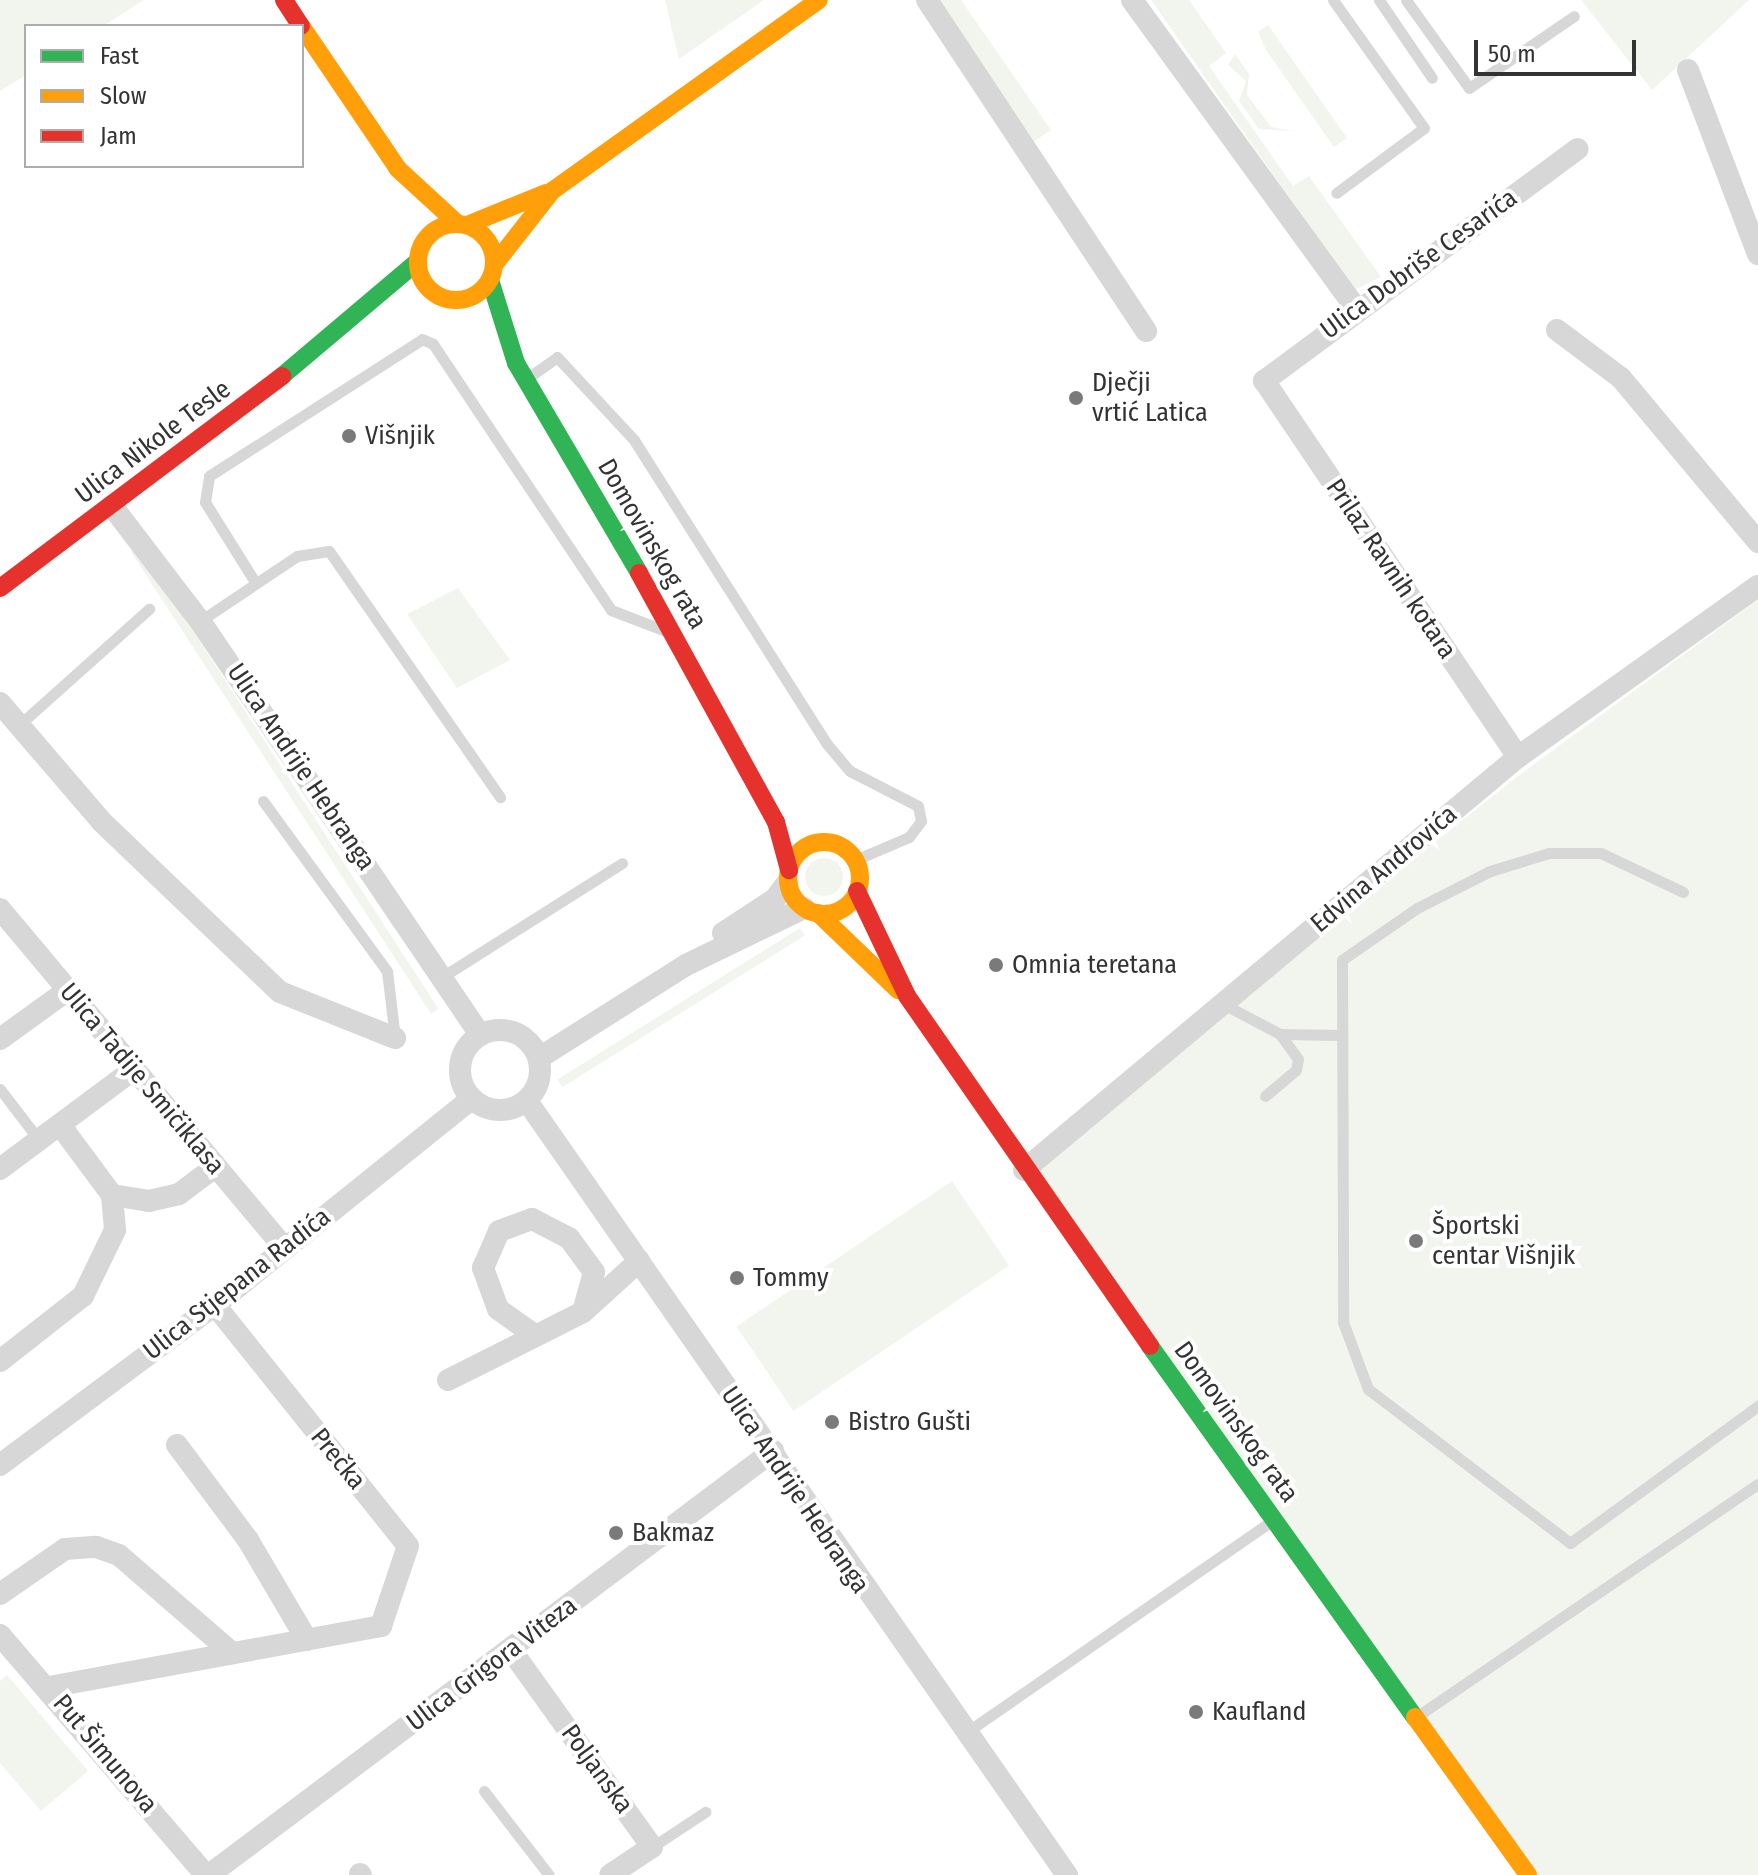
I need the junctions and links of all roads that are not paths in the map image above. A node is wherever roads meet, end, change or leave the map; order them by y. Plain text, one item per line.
1 (284, 0) edge
2 (819, 0) edge
3 (927, 0) edge
4 (1132, 0) edge
5 (1333, 0) edge
6 (1379, 0) edge
7 (1406, 0) edge
8 (1574, 16) dead end
9 (300, 24) edge
10 (304, 30) edge
11 (1688, 70) dead end
12 (1432, 78) dead end
13 (1577, 149) dead end
14 (398, 169) junction
15 (552, 191) junction
16 (1336, 193) dead end
17 (462, 224) junction
18 (420, 252) junction
19 (1758, 254) edge
20 (492, 273) junction
21 (452, 299) junction
22 (413, 303) dead end
23 (1356, 308) junction
24 (389, 314) dead end
25 (1557, 330) dead end
26 (1146, 331) dead end
27 (337, 335) junction
28 (521, 371) junction
29 (1264, 381) joint
30 (112, 506) junction
31 (1758, 542) edge
32 (4, 578) edge
33 (255, 582) junction
34 (1758, 586) edge
35 (149, 609) dead end
36 (200, 621) junction
37 (672, 632) junction
38 (0, 703) edge
39 (18, 726) junction
40 (738, 752) junction
41 (1518, 757) junction
42 (500, 797) dead end
43 (263, 801) dead end
44 (823, 842) junction
45 (855, 860) junction
46 (622, 863) dead end
47 (788, 876) junction
48 (857, 891) junction
49 (1683, 892) dead end
50 (0, 909) edge
51 (811, 911) junction
52 (686, 965) junction
53 (442, 977) junction
54 (68, 990) junction
55 (907, 996) junction
56 (1225, 1005) junction
57 (1280, 1034) junction
58 (480, 1035) junction
59 (1341, 1035) junction
60 (395, 1038) joint
61 (0, 1039) edge
62 (539, 1058) junction
63 (134, 1069) junction
64 (0, 1089) edge
65 (1265, 1096) dead end
66 (471, 1099) junction
67 (527, 1101) junction
68 (60, 1125) junction
69 (39, 1140) junction
70 (215, 1167) junction
71 (0, 1169) edge
72 (1024, 1170) junction
73 (112, 1195) junction
74 (284, 1248) junction
75 (639, 1261) junction
76 (215, 1305) junction
77 (583, 1312) junction
78 (533, 1334) junction
79 (0, 1361) edge
80 (448, 1380) dead end
81 (1758, 1406) edge
82 (177, 1445) dead end
83 (773, 1451) junction
84 (0, 1465) edge
85 (1757, 1485) edge
86 (1274, 1520) junction
87 (0, 1594) edge
88 (0, 1635) edge
89 (307, 1640) junction
90 (511, 1650) junction
91 (232, 1653) junction
92 (49, 1687) junction
93 (1415, 1718) junction
94 (963, 1734) junction
95 (484, 1791) dead end
96 (705, 1812) dead end
97 (652, 1847) junction
98 (208, 1875) edge
99 (549, 1875) edge
100 (610, 1875) edge
101 (1067, 1875) edge
102 (1528, 1875) edge

1 - 9 main road
2 - 15 main road
3 - 26 street
4 - 23 street
5 - 16 lane
6 - 12 lane
7 - 8 lane
10 - 14 main road
11 - 19 street
13 - 23 street, Ulica Dobriše Cesarića
14 - 17 main road
14 - 18 main road
15 - 17 main road
15 - 20 main road
17 - 18 main road
17 - 20 main road
18 - 21 main road
18 - 27 main road, Ulica Nikole Tesle
20 - 21 main road
20 - 28 main road, Domovinskog rata
21 - 22 main road
21 - 28 main road, Domovinskog rata
23 - 29 street, Ulica Dobriše Cesarića
24 - 27 main road, Ulica Nikole Tesle
25 - 31 street
27 - 30 main road, Ulica Nikole Tesle
28 - 37 main road, Domovinskog rata
28 - 45 lane
29 - 41 street, Prilaz Ravnih kotara
30 - 32 main road, Ulica Nikole Tesle
30 - 36 street, Ulica Andrije Hebranga
33 - 36 lane
33 - 37 lane
33 - 42 lane
34 - 41 street, Edvina Androvića
35 - 39 lane
36 - 53 street, Ulica Andrije Hebranga
37 - 40 main road, Domovinskog rata
38 - 39 street
39 - 60 street
40 - 44 main road, Domovinskog rata
40 - 47 main road, Domovinskog rata
41 - 56 street, Edvina Androvića
43 - 60 lane
44 - 45 main road
44 - 47 main road
45 - 48 main road
46 - 53 lane
47 - 51 main road
47 - 52 street
48 - 51 main road
48 - 55 main road, Domovinskog rata
49 - 59 lane
50 - 54 street, Ulica Tadije Smičiklasa
51 - 52 street
51 - 55 main road, Domovinskog rata
52 - 62 street
53 - 58 street, Ulica Andrije Hebranga
54 - 61 street
54 - 63 street, Ulica Tadije Smičiklasa
55 - 72 main road, Domovinskog rata
56 - 57 lane
56 - 72 street, Edvina Androvića
57 - 59 lane
57 - 65 lane
58 - 62 street
58 - 66 street
59 - 81 lane
62 - 67 street
63 - 68 street
63 - 70 street, Ulica Tadije Smičiklasa
64 - 69 lane
66 - 67 street
66 - 74 street, Ulica Stjepana Radića
67 - 75 street, Ulica Andrije Hebranga
68 - 69 street
68 - 73 street
69 - 71 street
70 - 73 street
70 - 74 street, Ulica Tadije Smičiklasa
72 - 86 main road, Domovinskog rata
73 - 79 street
74 - 76 street, Ulica Stjepana Radića
75 - 77 street
75 - 83 street, Ulica Andrije Hebranga
76 - 84 street, Ulica Stjepana Radića
76 - 89 street, Prečka
77 - 78 street
77 - 78 street
78 - 80 street
82 - 89 street
83 - 90 street, Ulica Grigora Viteza
83 - 94 street, Ulica Andrije Hebranga
85 - 93 lane
86 - 93 main road, Domovinskog rata
86 - 94 lane
87 - 91 street
88 - 92 street, Put Šimunova
89 - 91 street
90 - 97 street, Poljanska
90 - 98 street, Ulica Grigora Viteza
91 - 92 street
92 - 98 street, Put Šimunova
93 - 102 main road, Domovinskog rata
94 - 101 street, Ulica Andrije Hebranga
95 - 99 lane
96 - 97 lane
97 - 100 street

